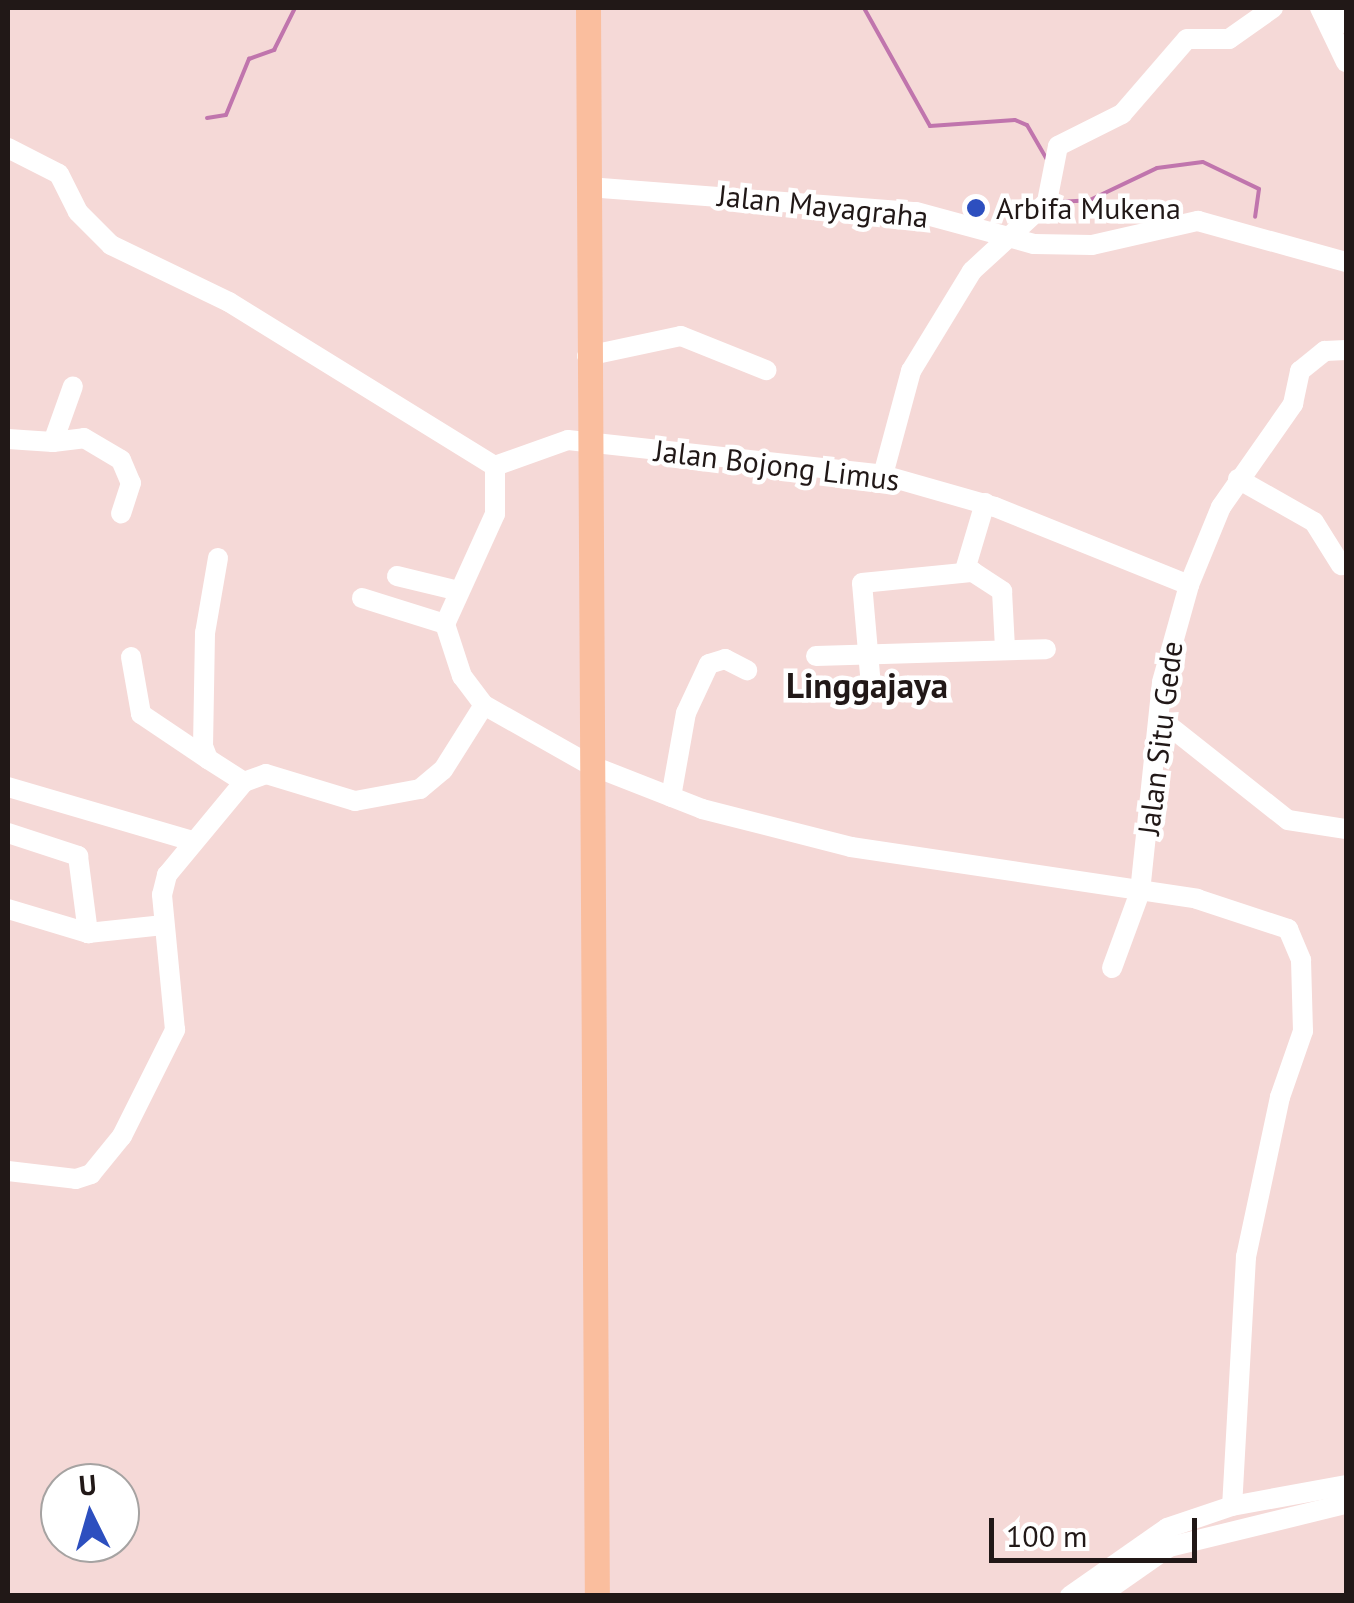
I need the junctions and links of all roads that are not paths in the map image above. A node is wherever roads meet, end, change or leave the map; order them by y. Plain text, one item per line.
1 (588, 8) edge
2 (1273, 8) edge
3 (1320, 8) edge
4 (1339, 8) edge
5 (1346, 24) edge
6 (1346, 62) edge
7 (10, 153) edge
8 (588, 187) junction
9 (1009, 236) junction
10 (1346, 262) edge
11 (1346, 350) edge
12 (587, 356) junction
13 (766, 370) dead end
14 (73, 386) dead end
15 (8, 439) edge
16 (53, 442) junction
17 (588, 442) junction
18 (496, 466) junction
19 (883, 476) junction
20 (1238, 479) junction
21 (990, 505) junction
22 (121, 514) dead end
23 (218, 558) dead end
24 (1341, 564) dead end
25 (969, 571) junction
26 (398, 576) dead end
27 (1188, 585) junction
28 (455, 590) junction
29 (362, 598) dead end
30 (445, 624) junction
31 (1005, 648) junction
32 (1046, 649) dead end
33 (869, 650) junction
34 (816, 656) dead end
35 (130, 657) dead end
36 (747, 670) dead end
37 (872, 686) dead end
38 (484, 706) junction
39 (1163, 721) junction
40 (208, 759) junction
41 (590, 765) junction
42 (244, 782) junction
43 (8, 787) edge
44 (671, 797) junction
45 (1346, 828) edge
46 (8, 833) edge
47 (189, 840) junction
48 (1140, 892) junction
49 (8, 909) edge
50 (164, 925) junction
51 (88, 933) junction
52 (1112, 968) dead end
53 (8, 1171) edge
54 (1346, 1500) edge
55 (1232, 1506) junction
56 (1074, 1594) edge
57 (597, 1596) edge
58 (1099, 1596) edge

1 - 8 main road
2 - 9 street
3 - 6 street
4 - 5 street
7 - 18 street
8 - 9 street, Jalan Mayagraha
8 - 12 main road
9 - 10 street, Jalan Mayagraha
9 - 19 street
11 - 20 street, Jalan Situ Gede
12 - 13 street
12 - 17 main road
14 - 16 street
15 - 16 street
16 - 22 street
17 - 18 street, Jalan Bojong Limus
17 - 19 street, Jalan Bojong Limus
17 - 41 main road
18 - 28 street
19 - 21 street, Jalan Bojong Limus
20 - 24 street
20 - 27 street, Jalan Situ Gede
21 - 25 street
21 - 27 street, Jalan Bojong Limus
23 - 40 street
25 - 31 street
25 - 33 street
26 - 28 street
27 - 39 street, Jalan Situ Gede
28 - 30 street
29 - 30 street
30 - 38 street
31 - 32 street
31 - 33 street
33 - 34 street
33 - 37 street
35 - 40 street
36 - 44 street
38 - 41 street
38 - 42 street
39 - 45 street
39 - 48 street, Jalan Situ Gede
40 - 42 street
41 - 44 street
41 - 57 main road
42 - 47 street
43 - 47 street
44 - 48 street
46 - 51 street
47 - 50 street
48 - 52 street, Jalan Situ Gede
48 - 55 street
49 - 51 street
50 - 51 street
50 - 53 street
54 - 55 street
54 - 58 street
55 - 56 street

